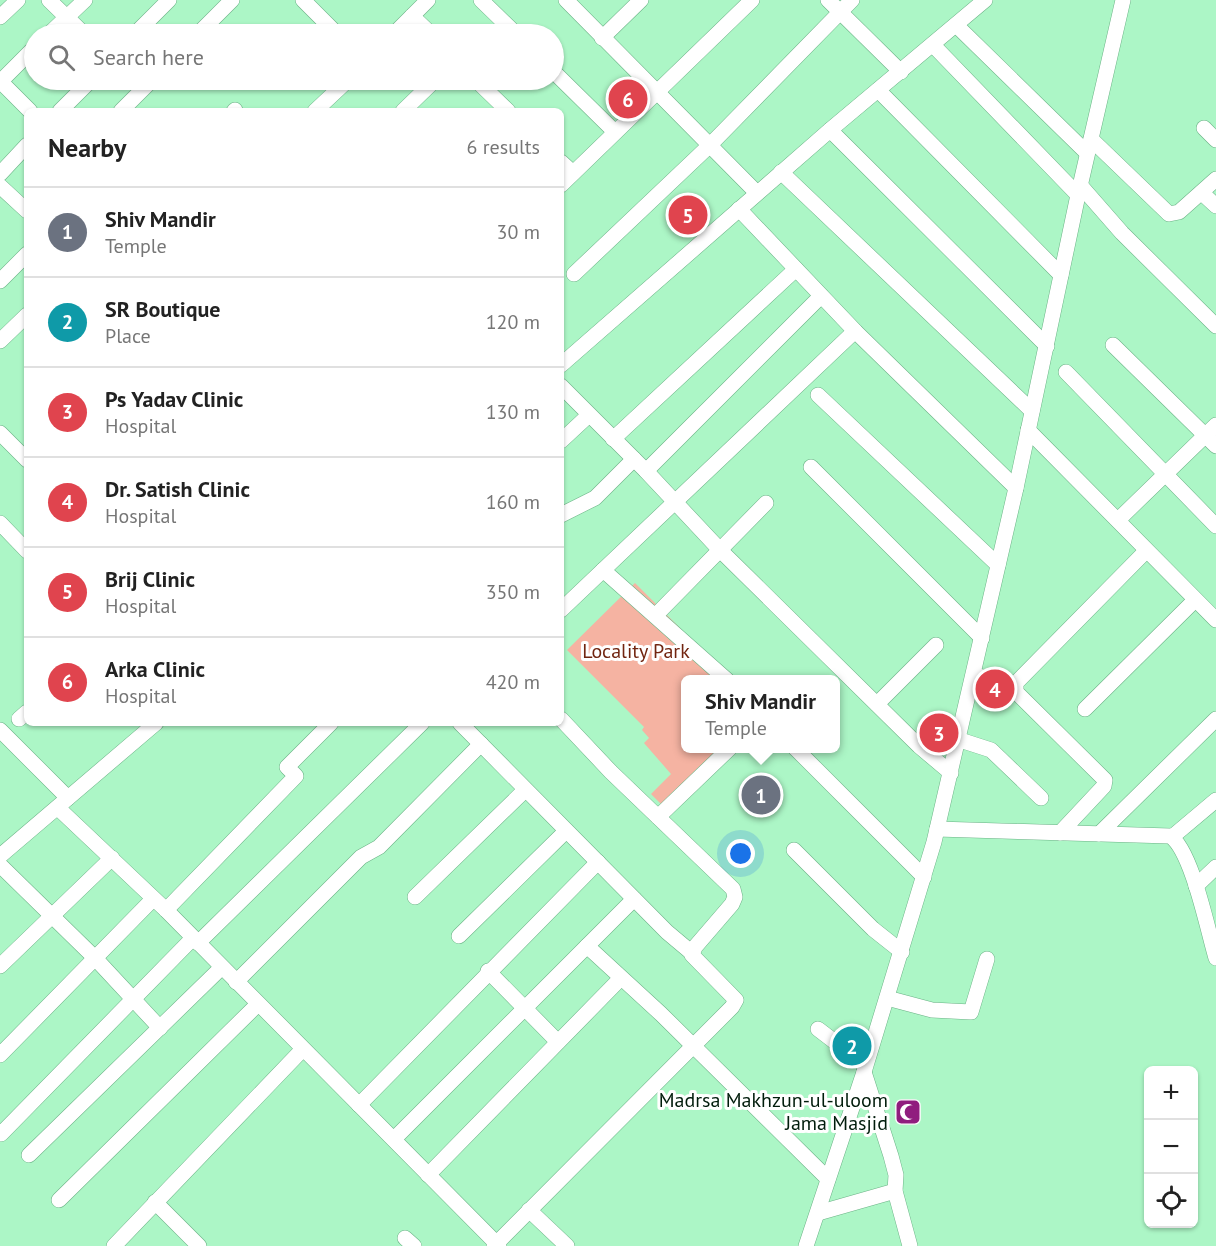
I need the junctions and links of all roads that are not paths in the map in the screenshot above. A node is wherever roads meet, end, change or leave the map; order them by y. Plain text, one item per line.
1 (18, 0) edge
2 (50, 0) edge
3 (85, 0) edge
4 (169, 0) edge
5 (232, 0) edge
6 (303, 0) edge
7 (428, 0) edge
8 (481, 0) edge
9 (566, 0) edge
10 (641, 0) edge
11 (752, 0) edge
12 (828, 0) edge
13 (852, 0) edge
14 (985, 0) edge
15 (1123, 0) edge
16 (970, 5) edge
17 (840, 13) junction
18 (412, 16) junction
19 (0, 17) edge
20 (67, 17) junction
21 (60, 24) edge
22 (74, 24) edge
23 (145, 24) edge
24 (208, 24) edge
25 (327, 24) edge
26 (404, 24) edge
27 (420, 24) edge
28 (506, 24) edge
29 (956, 25) junction
30 (602, 38) junction
31 (933, 45) junction
32 (24, 58) edge
33 (901, 72) junction
34 (0, 81) edge
35 (564, 82) edge
36 (81, 90) edge
37 (142, 90) edge
38 (337, 90) edge
39 (425, 90) edge
40 (484, 90) edge
41 (878, 90) junction
42 (658, 93) junction
43 (27, 108) edge
44 (63, 108) edge
45 (124, 108) edge
46 (318, 108) edge
47 (406, 108) edge
48 (498, 108) edge
49 (1204, 128) dead end
50 (831, 130) junction
51 (615, 132) junction
52 (1216, 140) edge
53 (709, 146) junction
54 (1089, 146) junction
55 (24, 148) edge
56 (564, 165) edge
57 (782, 172) junction
58 (573, 173) junction
59 (0, 174) edge
60 (1216, 179) edge
61 (564, 182) edge
62 (0, 186) edge
63 (1079, 190) junction
64 (757, 193) junction
65 (1202, 193) junction
66 (24, 205) edge
67 (1216, 206) edge
68 (739, 209) junction
69 (24, 257) edge
70 (796, 269) junction
71 (574, 274) dead end
72 (1061, 275) junction
73 (0, 280) edge
74 (821, 296) junction
75 (24, 324) edge
76 (1216, 327) edge
77 (855, 331) junction
78 (0, 341) edge
79 (1047, 345) junction
80 (1113, 345) dead end
81 (564, 362) edge
82 (1066, 372) dead end
83 (564, 389) edge
84 (818, 395) dead end
85 (1032, 411) junction
86 (590, 415) junction
87 (1028, 430) junction
88 (0, 433) edge
89 (1213, 436) edge
90 (564, 438) edge
91 (613, 439) junction
92 (24, 457) edge
93 (634, 459) junction
94 (811, 467) dead end
95 (646, 471) junction
96 (1166, 474) junction
97 (1016, 488) junction
98 (675, 503) junction
99 (766, 503) dead end
100 (564, 514) edge
101 (1118, 520) junction
102 (0, 523) edge
103 (1216, 526) edge
104 (24, 548) edge
105 (720, 550) junction
106 (1146, 551) junction
107 (998, 565) junction
108 (603, 570) junction
109 (1195, 600) junction
110 (564, 607) edge
111 (656, 615) junction
112 (1216, 620) edge
113 (982, 638) junction
114 (936, 645) dead end
115 (722, 675) edge
116 (974, 675) junction
117 (1016, 684) junction
118 (876, 704) junction
119 (1085, 709) dead end
120 (1216, 719) edge
121 (564, 722) edge
122 (153, 726) edge
123 (328, 726) edge
124 (419, 726) edge
125 (463, 726) edge
126 (0, 730) edge
127 (957, 739) junction
128 (481, 744) junction
129 (725, 753) edge
130 (800, 753) edge
131 (951, 773) junction
132 (525, 790) junction
133 (1041, 798) dead end
134 (1216, 800) edge
135 (63, 803) junction
136 (658, 817) junction
137 (937, 829) junction
138 (566, 831) junction
139 (1060, 833) junction
140 (1099, 834) junction
141 (1172, 837) junction
142 (794, 850) dead end
143 (0, 856) edge
144 (112, 858) junction
145 (598, 862) junction
146 (0, 865) edge
147 (1216, 867) edge
148 (924, 877) junction
149 (1196, 886) junction
150 (415, 897) dead end
151 (153, 899) junction
152 (634, 899) junction
153 (166, 910) junction
154 (50, 916) junction
155 (1212, 921) edge
156 (459, 936) dead end
157 (195, 941) junction
158 (587, 946) junction
159 (902, 952) junction
160 (692, 953) junction
161 (95, 958) junction
162 (1216, 958) edge
163 (987, 959) dead end
164 (0, 966) edge
165 (221, 968) junction
166 (488, 971) junction
167 (620, 979) junction
168 (236, 982) junction
169 (887, 998) junction
170 (132, 999) junction
171 (258, 1004) junction
172 (525, 1009) junction
173 (160, 1028) junction
174 (818, 1029) dead end
175 (558, 1042) junction
176 (692, 1046) junction
177 (302, 1050) junction
178 (0, 1054) edge
179 (864, 1068) junction
180 (359, 1105) junction
181 (1, 1134) edge
182 (394, 1139) junction
183 (29, 1155) dead end
184 (428, 1174) junction
185 (828, 1179) junction
186 (895, 1191) junction
187 (59, 1200) dead end
188 (155, 1202) junction
189 (529, 1210) junction
190 (818, 1212) junction
191 (497, 1245) edge
192 (114, 1246) edge
193 (199, 1246) edge
194 (567, 1246) edge
195 (806, 1246) edge
196 (910, 1246) edge

1 - 19 street
2 - 20 street
3 - 20 street
4 - 23 street
5 - 24 street
6 - 25 street
7 - 18 street
8 - 28 street
9 - 30 street
10 - 30 street
11 - 42 street
12 - 17 street
13 - 17 street
14 - 16 street
15 - 54 street
16 - 29 street
17 - 33 street
17 - 53 street
18 - 26 street
18 - 27 street
20 - 21 street
20 - 22 street
29 - 31 street
29 - 54 street
30 - 42 street
31 - 33 street
31 - 63 street
32 - 34 street
33 - 41 street
34 - 43 street
35 - 51 street
36 - 44 street
37 - 45 street
38 - 46 street
39 - 47 street
40 - 48 street
41 - 50 street
41 - 72 street
42 - 51 street
42 - 53 street
49 - 52 street
50 - 57 street
50 - 79 street
51 - 58 street
53 - 64 street
53 - 71 street
54 - 63 street
54 - 65 street
55 - 59 street
56 - 58 street
57 - 64 street
57 - 85 street
58 - 61 street
60 - 65 street
62 - 66 street
63 - 72 street
63 - 76 street
64 - 68 street
65 - 67 street
68 - 70 street
68 - 81 street
69 - 73 street
70 - 74 street
70 - 91 street
72 - 79 street
74 - 77 street
74 - 95 street
75 - 78 street
77 - 97 street
77 - 98 street
79 - 85 street
80 - 89 street
82 - 96 street
83 - 86 street
84 - 107 street
85 - 87 street
86 - 90 street
86 - 91 street
87 - 97 street
87 - 101 street
88 - 92 street
89 - 96 street
91 - 93 street
93 - 95 street
93 - 100 street
94 - 113 street
95 - 98 street
96 - 101 street
96 - 103 street
97 - 107 street
98 - 105 street
98 - 108 street
99 - 105 street
101 - 106 street
102 - 104 street
105 - 111 street
105 - 118 street
106 - 109 street
106 - 117 street
107 - 113 street
108 - 110 street
108 - 111 street
109 - 112 street
109 - 119 street
111 - 115 street
113 - 116 street
114 - 118 street
116 - 117 street
116 - 127 street
117 - 139 street
118 - 131 street
120 - 140 street
121 - 136 street
122 - 135 street
123 - 153 street
124 - 157 street
125 - 128 street
126 - 135 street
127 - 131 street
127 - 133 street
128 - 132 street
128 - 168 street
129 - 136 street
130 - 148 street
131 - 137 street
132 - 138 street
132 - 150 street
134 - 141 street
135 - 143 street
135 - 144 street
136 - 160 street
137 - 139 street
137 - 148 street
138 - 145 street
138 - 156 street
139 - 140 street
140 - 141 street
141 - 149 street
142 - 159 street
144 - 151 street
144 - 154 street
145 - 152 street
145 - 166 street
146 - 154 street
147 - 149 street
148 - 159 street
149 - 155 street
151 - 153 street
151 - 161 street
152 - 158 street
152 - 160 street
153 - 157 street
154 - 161 street
154 - 164 street
155 - 162 street
157 - 165 street
157 - 170 street
158 - 167 street
158 - 172 street
159 - 169 street
160 - 176 street
161 - 170 street
161 - 178 street
163 - 169 street
165 - 168 street
165 - 173 street
166 - 172 street
166 - 180 street
167 - 175 street
167 - 176 street
168 - 171 street
169 - 179 street
170 - 173 street
170 - 181 street
171 - 177 street
171 - 187 street
172 - 175 street
172 - 182 street
173 - 183 street
174 - 179 street
175 - 184 street
176 - 185 street
176 - 189 street
177 - 180 street
177 - 188 street
179 - 185 street
179 - 186 street
180 - 182 street
182 - 184 street
184 - 191 street
185 - 190 street
186 - 190 street
186 - 196 street
188 - 192 street
188 - 193 street
189 - 191 street
189 - 194 street
190 - 195 street

